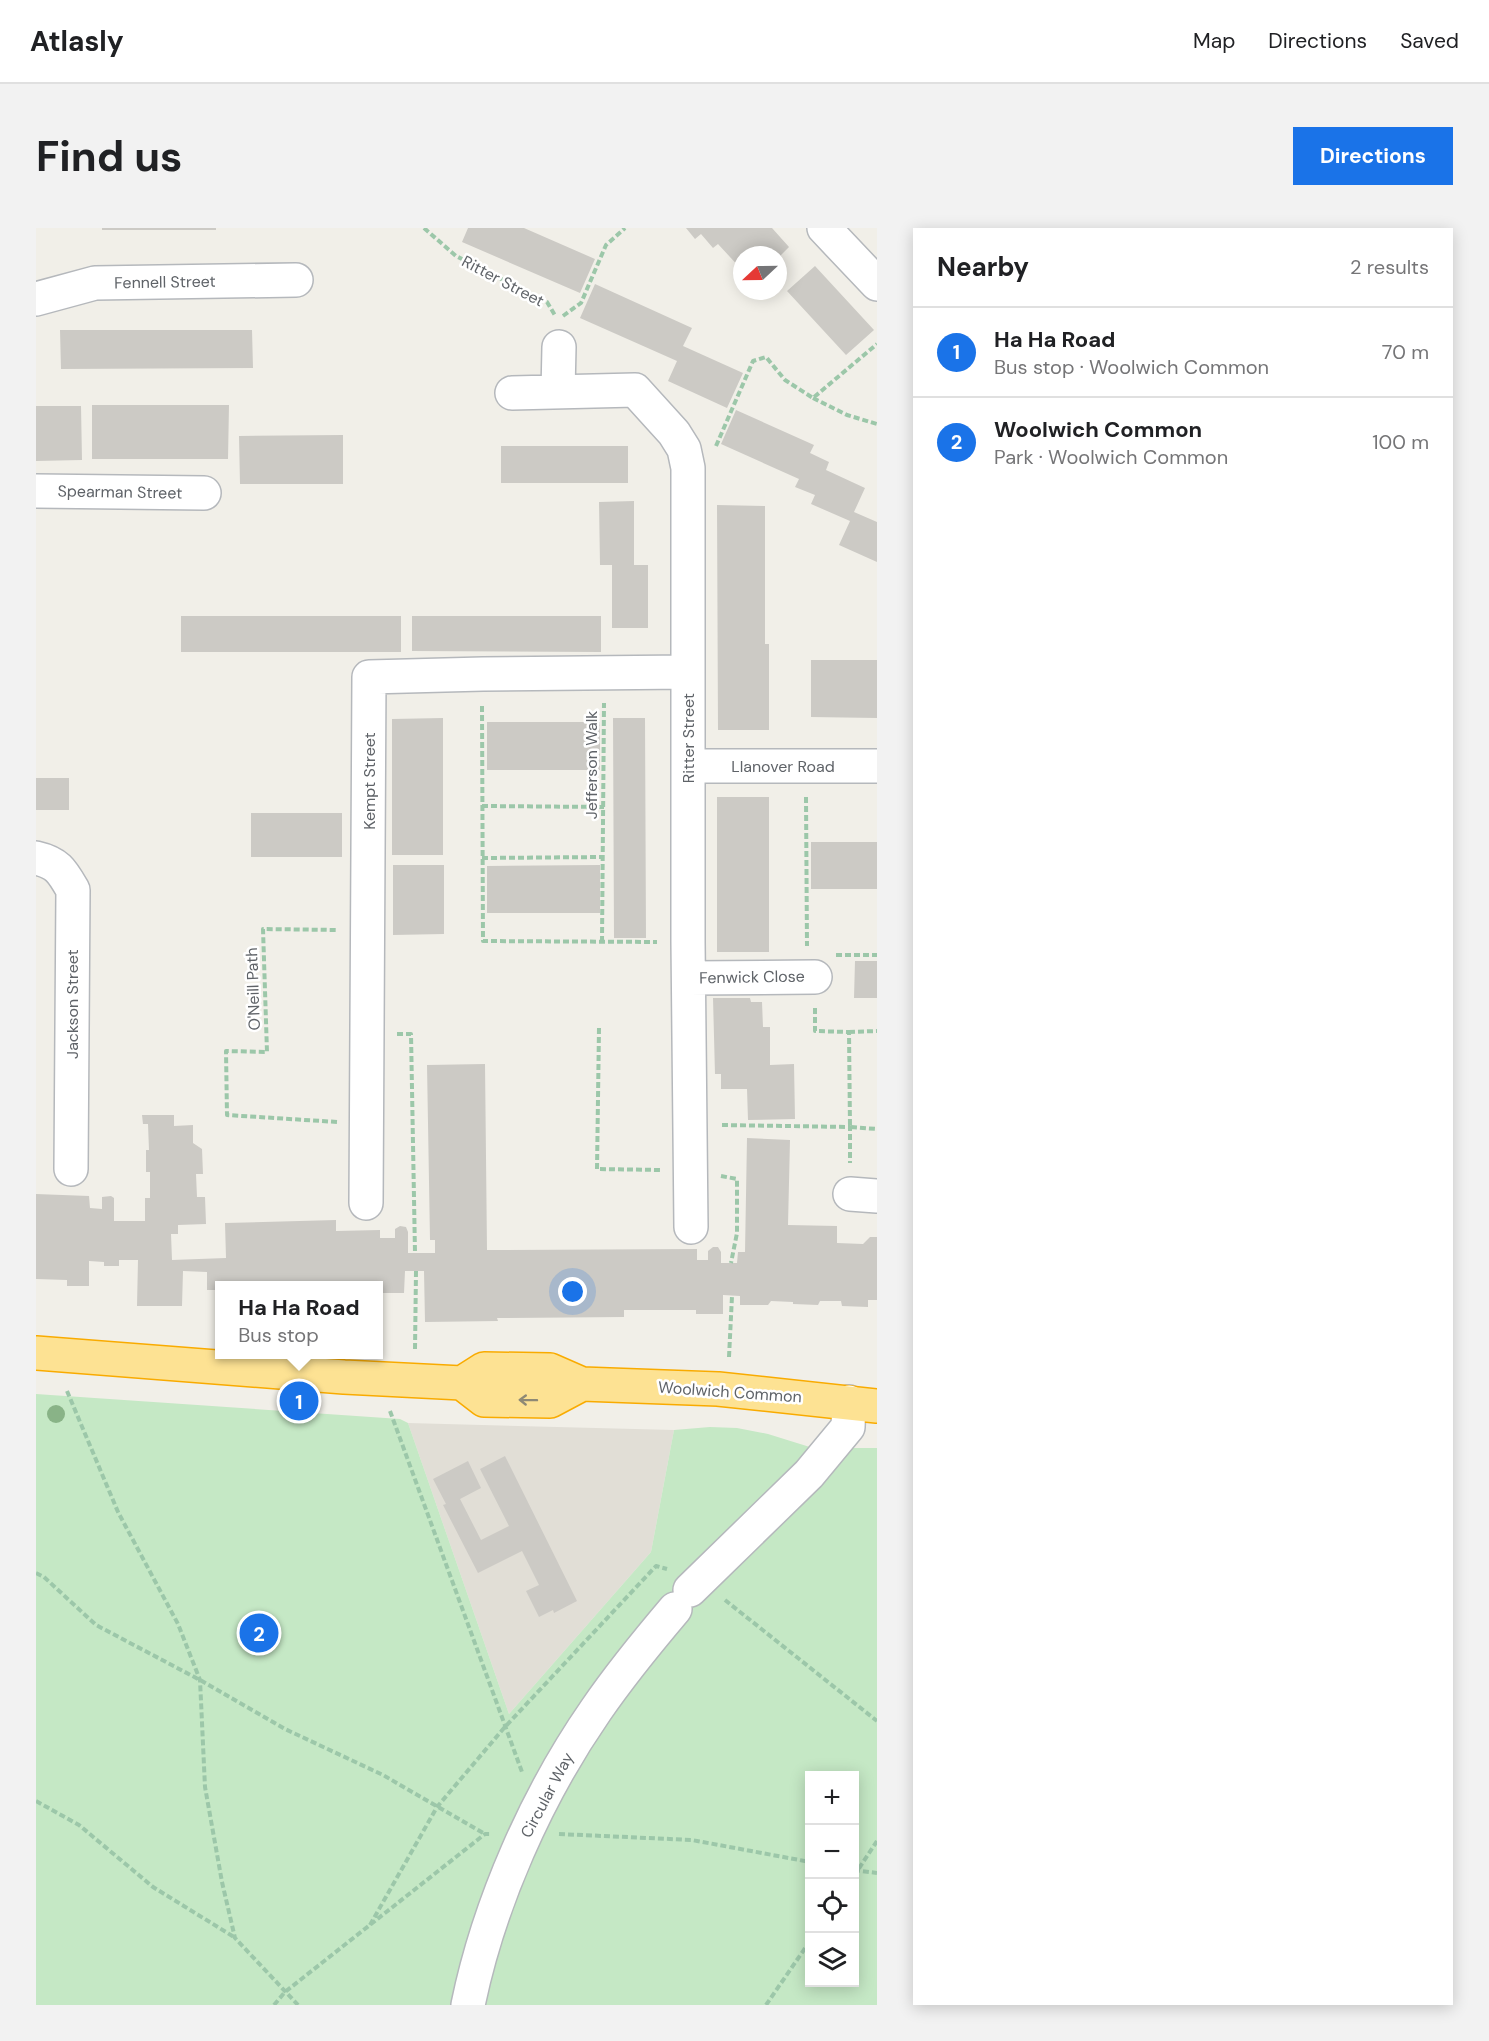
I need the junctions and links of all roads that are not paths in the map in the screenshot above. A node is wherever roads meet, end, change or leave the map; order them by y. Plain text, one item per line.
1 (824, 228) edge
2 (296, 280) dead end
3 (876, 284) edge
4 (36, 298) edge
5 (558, 334) road end
6 (558, 391) junction
7 (512, 393) dead end
8 (36, 491) edge
9 (204, 493) dead end
10 (688, 672) junction
11 (689, 766) junction
12 (877, 766) edge
13 (36, 858) edge
14 (811, 966) road end
15 (689, 978) junction
16 (71, 1169) dead end
17 (366, 1203) dead end
18 (691, 1227) dead end
19 (36, 1353) edge
20 (863, 1404) edge
21 (468, 2005) edge

1 - 3 street
2 - 4 street, Fennell Street
5 - 6 street
6 - 7 street, Ritter Street
6 - 10 street, Ritter Street
8 - 9 street, Spearman Street
10 - 11 street, Ritter Street
10 - 17 street, Kempt Street
11 - 12 street, Llanover Road
11 - 15 street, Ritter Street
13 - 16 street, Jackson Street
14 - 15 street, Fenwick Close
15 - 18 street, Ritter Street
19 - 20 highway, Woolwich Common
20 - 21 street, Circular Way

